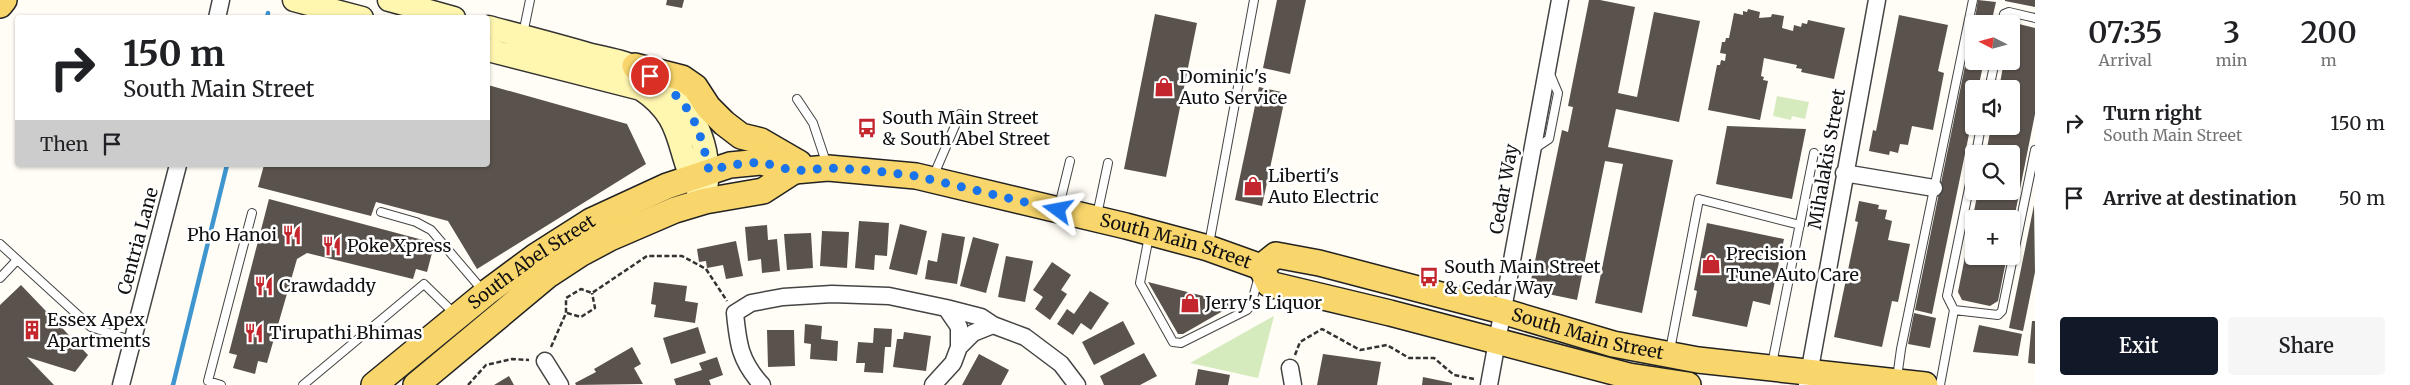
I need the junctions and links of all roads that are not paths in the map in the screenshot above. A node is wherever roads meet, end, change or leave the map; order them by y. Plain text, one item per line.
1 (4, 0) edge
2 (221, 0) edge
3 (294, 0) edge
4 (530, 0) edge
5 (1254, 0) edge
6 (1560, 0) edge
7 (1877, 0) edge
8 (1973, 0) edge
9 (0, 5) edge
10 (402, 8) edge
11 (218, 15) edge
12 (351, 15) edge
13 (438, 15) edge
14 (2004, 15) edge
15 (2035, 18) edge
16 (490, 27) edge
17 (523, 36) junction
18 (490, 51) edge
19 (635, 66) junction
20 (797, 99) dead end
21 (960, 114) dead end
22 (2035, 150) edge
23 (1814, 153) dead end
24 (1070, 161) dead end
25 (1108, 163) dead end
26 (177, 167) edge
27 (811, 170) junction
28 (1844, 173) junction
29 (699, 174) junction
30 (931, 180) junction
31 (1934, 188) junction
32 (705, 200) junction
33 (1967, 200) edge
34 (1058, 210) junction
35 (381, 212) dead end
36 (252, 213) dead end
37 (1096, 219) junction
38 (1800, 225) junction
39 (1150, 233) junction
40 (0, 244) edge
41 (1208, 248) junction
42 (17, 260) junction
43 (1261, 266) junction
44 (0, 278) edge
45 (486, 293) junction
46 (946, 308) junction
47 (1502, 310) junction
48 (1954, 310) junction
49 (457, 316) junction
50 (993, 325) junction
51 (474, 336) junction
52 (133, 341) junction
53 (1497, 341) junction
54 (959, 347) junction
55 (1669, 354) junction
56 (545, 361) road end
57 (1290, 368) road end
58 (1771, 369) junction
59 (1807, 379) edge
60 (1628, 381) edge
61 (1897, 382) junction
62 (1490, 383) edge
63 (121, 385) edge
64 (221, 385) edge
65 (303, 385) edge
66 (374, 385) edge
67 (416, 385) edge
68 (560, 385) edge
69 (762, 385) edge
70 (934, 385) edge
71 (1077, 385) edge
72 (1293, 385) edge
73 (1688, 385) edge
74 (1925, 385) edge
75 (1940, 385) edge

1 - 9 main road
2 - 11 street
3 - 12 main road
4 - 17 lane
5 - 41 lane
6 - 47 street, Cedar Way
7 - 28 street, Mihalakis Street
8 - 31 lane
10 - 13 main road
14 - 15 lane
16 - 17 main road
17 - 19 main road
18 - 29 main road
19 - 27 main road
19 - 29 main road
20 - 27 lane
21 - 30 lane
22 - 48 lane
23 - 38 lane
24 - 34 lane
25 - 37 lane
26 - 52 street, Centria Lane
27 - 29 main road, South Main Street
27 - 30 main road, South Main Street
27 - 32 main road
28 - 31 street
28 - 59 street, Mihalakis Street
29 - 32 main road
29 - 45 main road, South Abel Street
30 - 34 main road, South Main Street
31 - 61 lane
32 - 51 main road, South Abel Street
33 - 48 lane
34 - 37 main road, South Main Street
35 - 45 lane
36 - 64 lane
37 - 39 main road, South Main Street
38 - 55 lane
38 - 58 lane
39 - 41 main road, South Main Street
39 - 43 lane
40 - 42 lane
41 - 43 main road, South Main Street
42 - 44 lane
42 - 52 lane
43 - 47 main road, South Main Street
43 - 53 main road, South Main Street
45 - 49 main road, South Abel Street
46 - 50 street
46 - 54 street
46 - 69 street
47 - 53 street, Cedar Way
47 - 55 main road, South Main Street
48 - 75 lane
49 - 51 main road
49 - 65 lane
49 - 66 main road, South Abel Street
50 - 54 street
50 - 71 street
51 - 67 main road, South Abel Street
52 - 63 street, Centria Lane
53 - 60 main road, South Main Street
53 - 62 street, Cedar Way
54 - 70 street
55 - 58 main road, South Main Street
56 - 68 street
57 - 72 street
58 - 59 main road, South Main Street
59 - 61 main road, South Main Street
60 - 73 main road, South Main Street
61 - 74 main road, South Main Street

